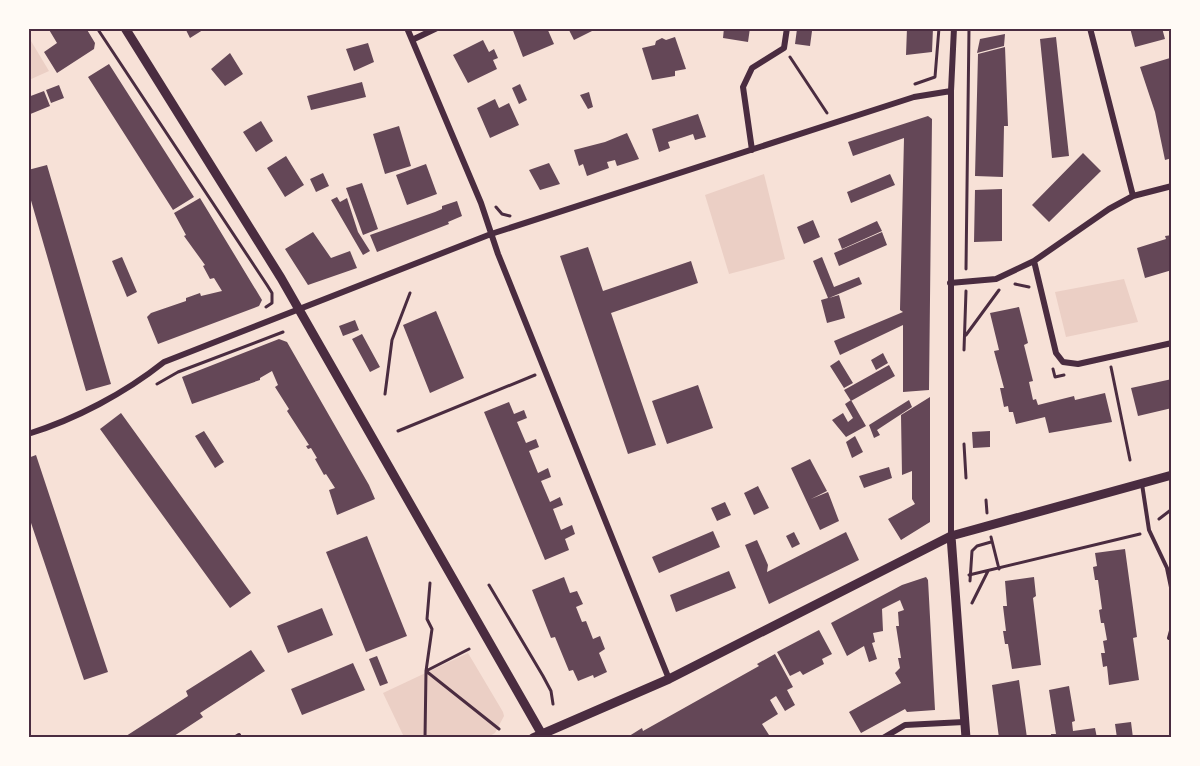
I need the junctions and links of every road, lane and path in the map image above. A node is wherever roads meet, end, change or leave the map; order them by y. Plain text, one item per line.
1 (97, 28) edge
2 (125, 28) edge
3 (407, 28) edge
4 (437, 28) edge
5 (787, 28) edge
6 (939, 28) edge
7 (969, 28) edge
8 (1090, 28) edge
9 (957, 29) edge
10 (412, 40) junction
11 (784, 48) junction
12 (935, 77) dead end
13 (951, 91) junction
14 (827, 113) dead end
15 (752, 150) junction
16 (1172, 186) edge
17 (1133, 196) junction
18 (491, 234) junction
19 (1034, 261) junction
20 (966, 282) junction
21 (950, 283) junction
22 (1001, 287) dead end
23 (410, 293) dead end
24 (266, 306) dead end
25 (299, 310) junction
26 (283, 332) dead end
27 (965, 337) junction
28 (1172, 343) edge
29 (964, 357) dead end
30 (1110, 365) dead end
31 (535, 375) dead end
32 (151, 387) dead end
33 (385, 394) dead end
34 (398, 431) dead end
35 (28, 434) edge
36 (964, 443) dead end
37 (1130, 460) dead end
38 (1172, 475) edge
39 (966, 478) dead end
40 (1142, 483) junction
41 (1172, 509) edge
42 (1149, 530) junction
43 (951, 536) junction
44 (992, 542) dead end
45 (988, 571) junction
46 (969, 576) junction
47 (970, 581) dead end
48 (430, 583) dead end
49 (489, 585) dead end
50 (1172, 592) edge
51 (972, 603) dead end
52 (1172, 627) edge
53 (1169, 638) dead end
54 (469, 649) dead end
55 (426, 671) junction
56 (669, 679) junction
57 (553, 704) dead end
58 (964, 722) junction
59 (499, 729) dead end
60 (540, 736) edge
61 (234, 738) edge
62 (240, 738) edge
63 (425, 738) edge
64 (883, 738) edge
65 (966, 738) edge

1 - 24 path
2 - 25 street
3 - 10 street
4 - 10 street
5 - 11 street
6 - 12 path
7 - 20 path
8 - 17 street
9 - 13 street
10 - 18 street
11 - 14 path
11 - 15 street
13 - 15 street
13 - 21 street
15 - 18 street
16 - 17 street
17 - 19 street
18 - 25 street
18 - 56 street
19 - 20 street
19 - 28 street
20 - 21 street
20 - 27 path
21 - 43 street
22 - 27 path
23 - 33 path
25 - 35 street
25 - 60 street
26 - 32 path
27 - 29 path
30 - 37 path
31 - 34 path
36 - 39 path
38 - 40 street
40 - 42 lane
40 - 43 street
41 - 42 path
42 - 45 path
42 - 50 lane
43 - 56 street
43 - 58 street
44 - 46 path
45 - 46 path
45 - 51 path
46 - 47 path
48 - 55 path
49 - 57 path
52 - 53 lane
54 - 55 path
55 - 59 path
55 - 63 path
56 - 60 street
58 - 64 street
58 - 65 street
61 - 62 lane

